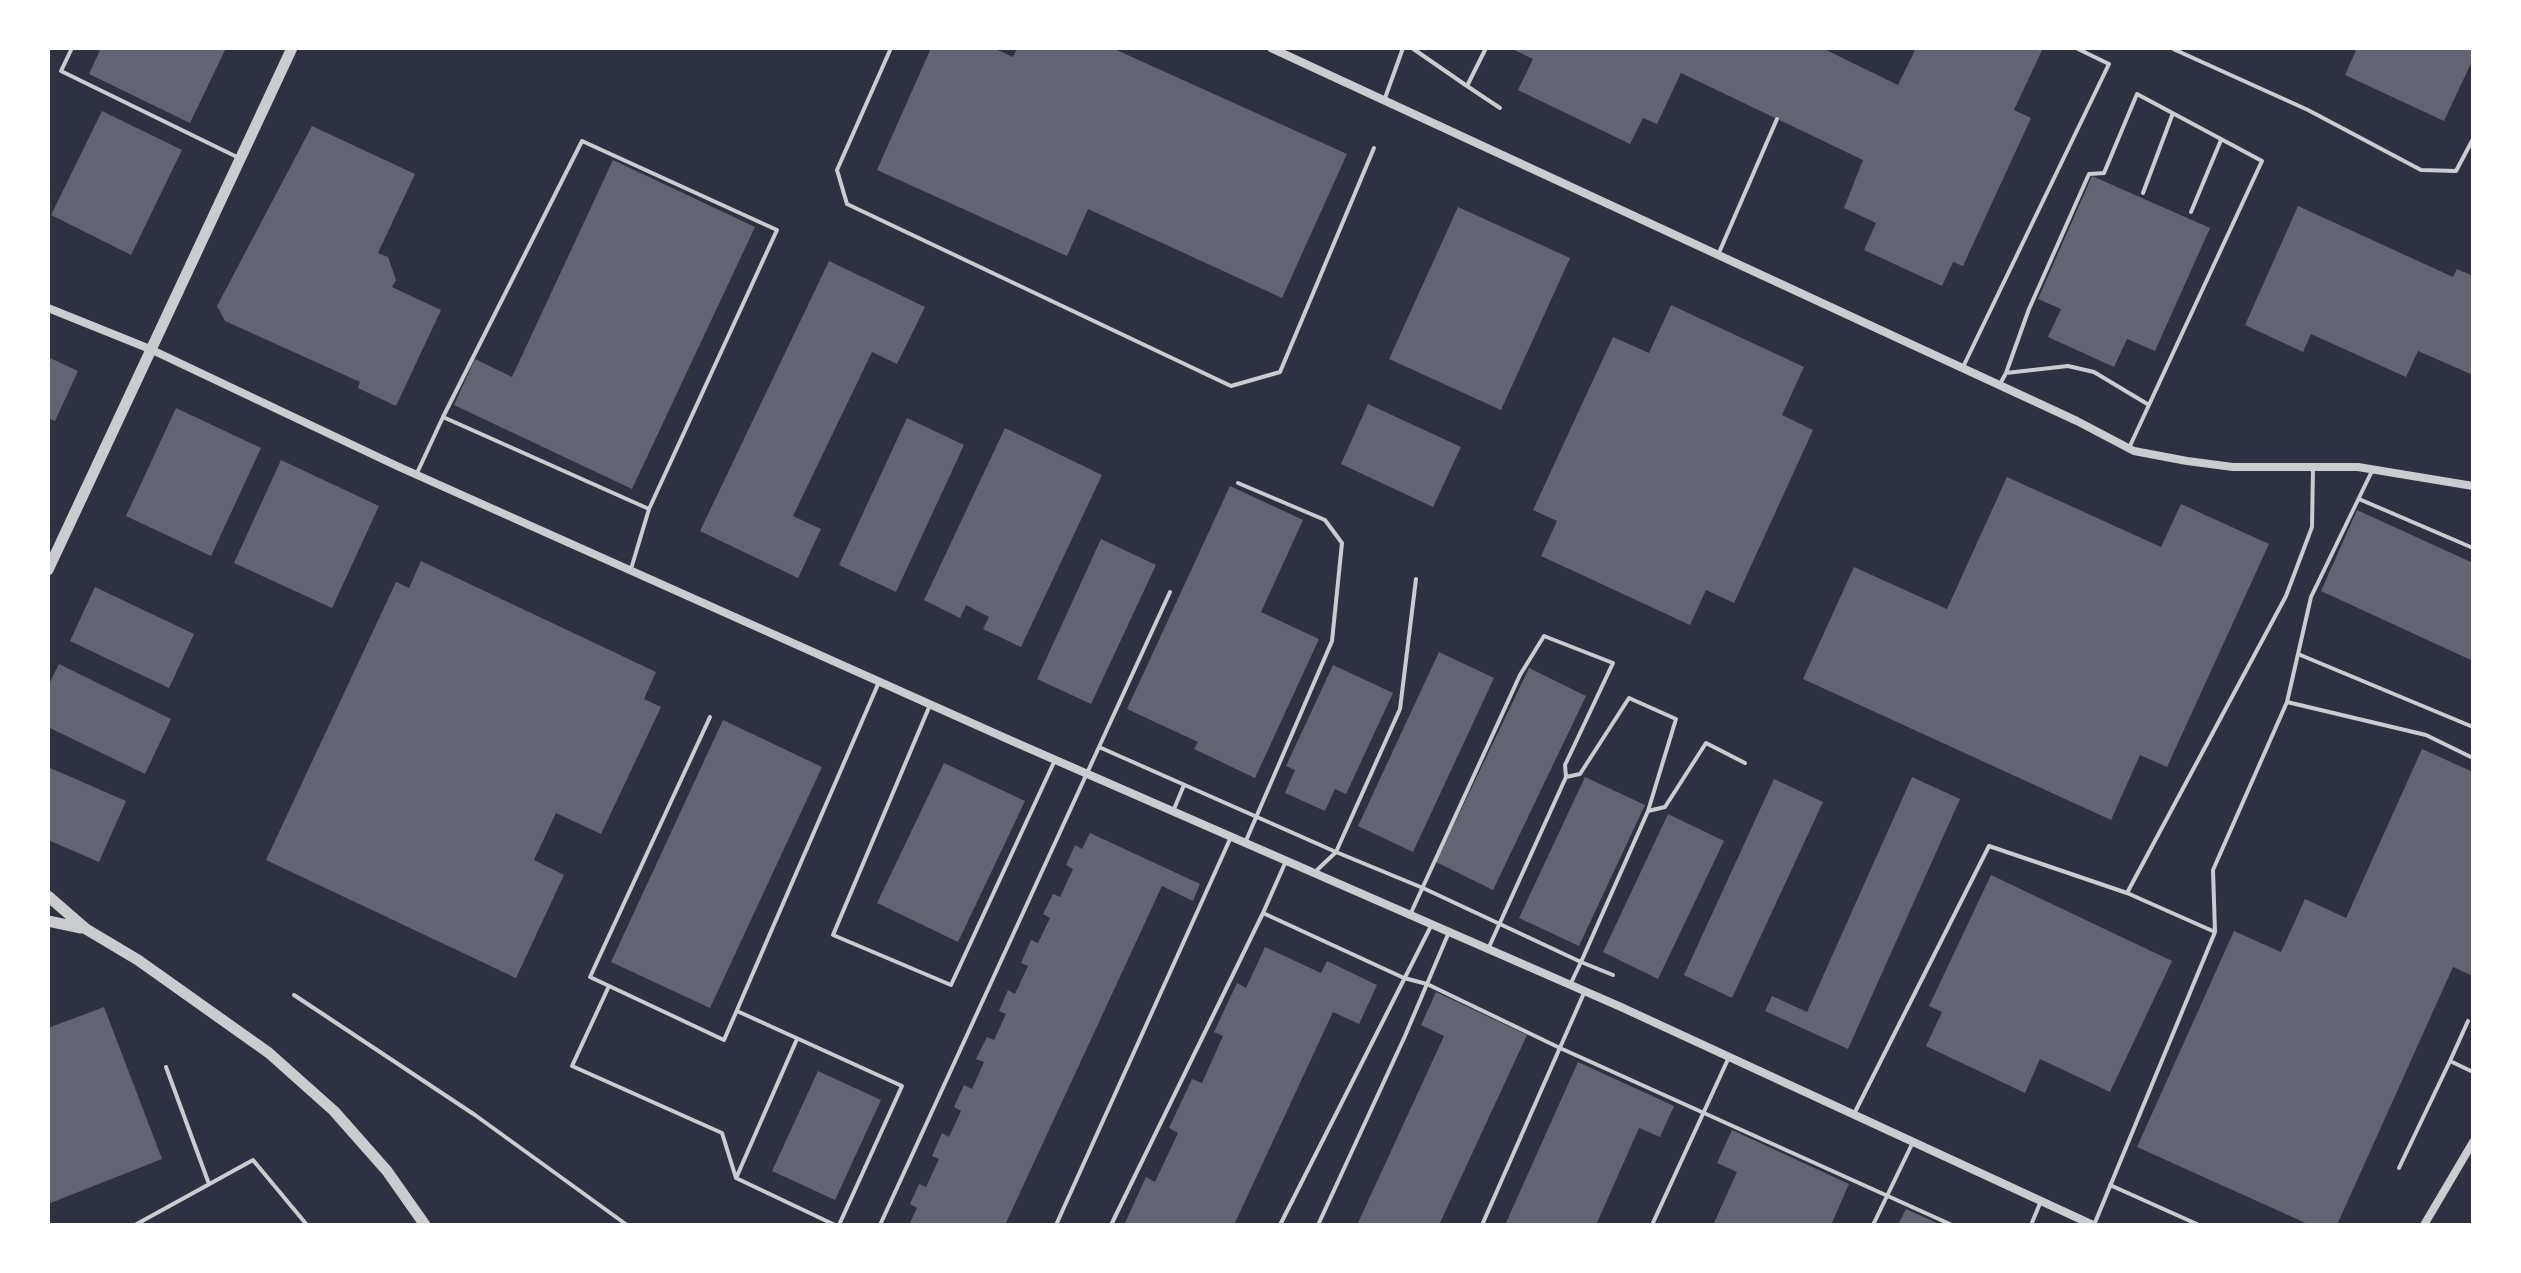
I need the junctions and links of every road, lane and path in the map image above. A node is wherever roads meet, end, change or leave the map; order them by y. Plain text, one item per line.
1 (72, 48) edge
2 (292, 48) edge
3 (891, 48) edge
4 (1271, 48) edge
5 (1403, 48) edge
6 (1412, 48) edge
7 (1486, 48) edge
8 (2076, 48) edge
9 (2171, 48) edge
10 (1467, 86) junction
11 (1384, 100) junction
12 (1500, 108) dead end
13 (2173, 113) junction
14 (1777, 119) dead end
15 (2221, 139) junction
16 (2473, 139) edge
17 (1374, 148) dead end
18 (239, 158) junction
19 (2143, 193) dead end
20 (2191, 212) dead end
21 (1718, 255) junction
22 (48, 308) edge
23 (150, 349) junction
24 (1962, 369) junction
25 (2006, 373) junction
26 (1999, 386) junction
27 (2149, 405) junction
28 (443, 417) junction
29 (2129, 448) junction
30 (2313, 466) junction
31 (2373, 469) junction
32 (416, 475) junction
33 (1238, 483) dead end
34 (2473, 486) edge
35 (2359, 499) junction
36 (649, 509) junction
37 (2473, 548) edge
38 (48, 570) edge
39 (631, 571) junction
40 (1416, 579) dead end
41 (1170, 592) dead end
42 (2298, 654) junction
43 (879, 682) junction
44 (2287, 702) junction
45 (930, 705) junction
46 (710, 717) dead end
47 (2473, 727) edge
48 (1099, 747) junction
49 (2473, 758) edge
50 (1055, 760) junction
51 (1745, 763) dead end
52 (1085, 773) junction
53 (1566, 777) junction
54 (1184, 785) junction
55 (1173, 811) junction
56 (1648, 811) junction
57 (1257, 817) junction
58 (1232, 837) junction
59 (1245, 843) junction
60 (1336, 852) junction
61 (1286, 861) junction
62 (1314, 873) junction
63 (1423, 888) junction
64 (2127, 893) junction
65 (48, 896) edge
66 (1263, 913) junction
67 (1410, 915) junction
68 (48, 921) edge
69 (1432, 924) junction
70 (1499, 925) junction
71 (86, 929) junction
72 (1449, 932) junction
73 (2215, 932) junction
74 (1488, 949) junction
75 (1581, 962) junction
76 (1613, 975) dead end
77 (1404, 978) junction
78 (1427, 984) junction
79 (1570, 985) junction
80 (609, 986) junction
81 (1585, 991) junction
82 (294, 995) dead end
83 (737, 1011) junction
84 (2468, 1021) dead end
85 (797, 1039) junction
86 (1560, 1048) junction
87 (1729, 1057) junction
88 (2450, 1061) junction
89 (166, 1067) dead end
90 (2473, 1072) edge
91 (1704, 1111) junction
92 (1853, 1115) junction
93 (1913, 1142) junction
94 (2473, 1142) edge
95 (2399, 1168) dead end
96 (736, 1178) junction
97 (209, 1184) junction
98 (2110, 1185) junction
99 (1887, 1195) junction
100 (2041, 1201) junction
101 (135, 1225) edge
102 (307, 1225) edge
103 (425, 1225) edge
104 (627, 1225) edge
105 (837, 1225) edge
106 (880, 1225) edge
107 (1056, 1225) edge
108 (1111, 1225) edge
109 (1280, 1225) edge
110 (1318, 1225) edge
111 (1482, 1225) edge
112 (1652, 1225) edge
113 (1873, 1225) edge
114 (1952, 1225) edge
115 (2031, 1225) edge
116 (2093, 1225) edge
117 (2199, 1225) edge
118 (2424, 1225) edge

1 - 18 lane
2 - 18 street
3 - 17 lane
4 - 11 street
5 - 11 lane
6 - 10 lane
7 - 10 lane
8 - 24 lane
9 - 16 lane
10 - 12 lane
11 - 21 street
13 - 15 lane
13 - 19 lane
13 - 25 lane
14 - 21 lane
15 - 20 lane
15 - 27 lane
18 - 23 street
21 - 24 street
22 - 23 street
23 - 32 street
23 - 38 street
24 - 26 street
25 - 26 lane
25 - 27 lane
26 - 29 street
27 - 29 lane
28 - 32 lane
28 - 36 lane
28 - 36 lane
29 - 30 street
30 - 31 street
30 - 64 lane
31 - 34 street
31 - 35 lane
32 - 39 street
33 - 57 lane
35 - 37 lane
35 - 42 lane
36 - 39 lane
39 - 43 street
40 - 60 lane
41 - 48 lane
42 - 44 lane
42 - 47 lane
43 - 45 street
43 - 83 lane
44 - 49 lane
44 - 73 lane
45 - 50 street
45 - 50 lane
46 - 80 lane
48 - 52 lane
48 - 54 lane
50 - 52 street
51 - 56 lane
52 - 55 street
52 - 106 lane
53 - 56 lane
53 - 63 lane
53 - 70 lane
54 - 55 lane
54 - 57 lane
55 - 58 street
56 - 75 lane
57 - 59 lane
57 - 60 lane
58 - 59 street
58 - 107 lane
59 - 61 street
60 - 62 lane
60 - 63 lane
61 - 62 street
61 - 66 lane
62 - 67 street
63 - 67 lane
63 - 70 lane
64 - 73 lane
64 - 92 lane
65 - 71 street
66 - 77 lane
66 - 108 lane
67 - 69 street
68 - 71 street
69 - 72 street
69 - 77 lane
70 - 74 lane
70 - 75 lane
71 - 103 street
72 - 74 street
72 - 78 lane
73 - 98 lane
74 - 79 street
75 - 76 lane
75 - 79 lane
77 - 78 lane
77 - 109 lane
78 - 86 lane
78 - 110 lane
79 - 81 street
80 - 83 lane
80 - 96 lane
81 - 86 lane
81 - 87 street
82 - 104 lane
83 - 85 lane
84 - 88 lane
85 - 96 lane
85 - 105 lane
86 - 91 lane
86 - 111 lane
87 - 91 lane
87 - 92 street
88 - 90 lane
88 - 95 lane
89 - 97 lane
91 - 99 lane
91 - 112 lane
92 - 93 street
93 - 99 lane
93 - 100 street
94 - 118 street
96 - 105 lane
97 - 101 lane
97 - 102 lane
98 - 116 lane
98 - 117 lane
99 - 113 lane
99 - 114 lane
100 - 115 lane
100 - 116 street

